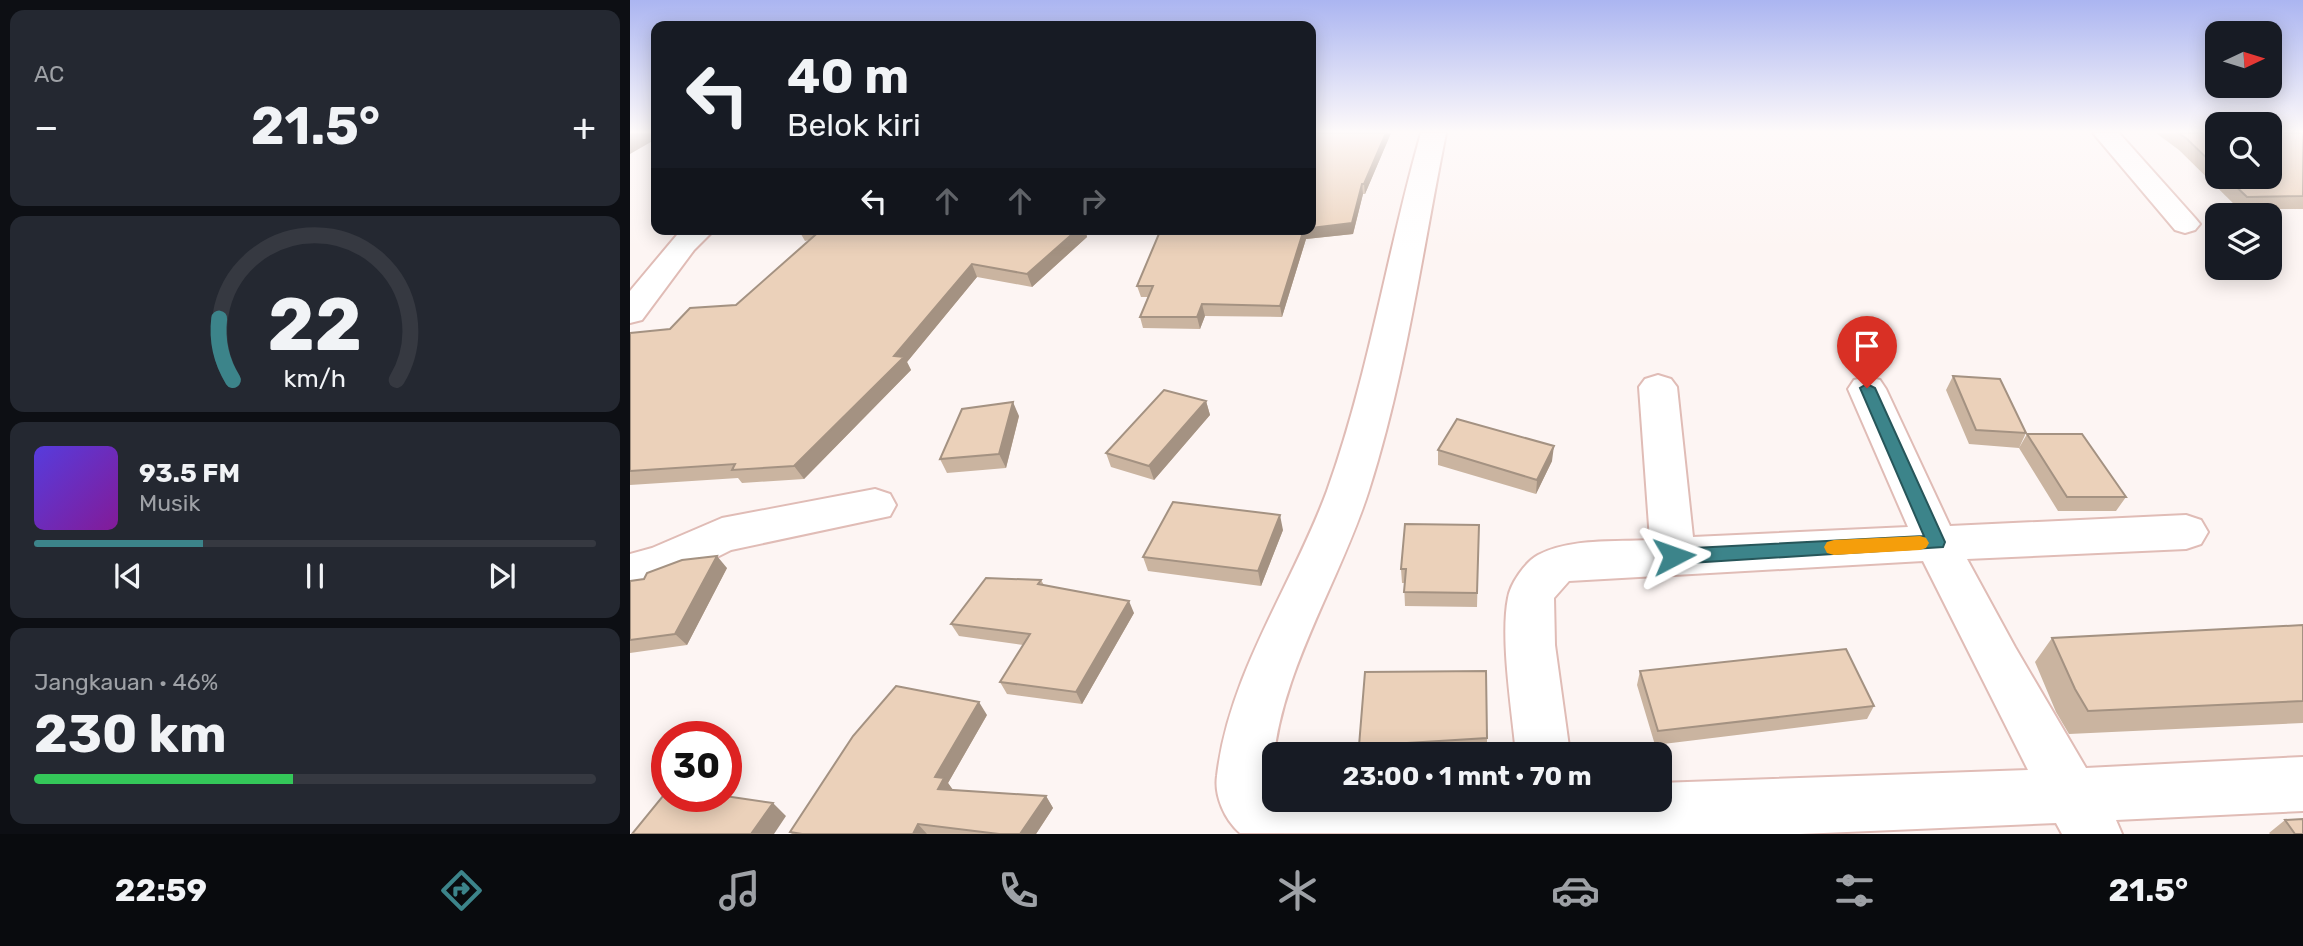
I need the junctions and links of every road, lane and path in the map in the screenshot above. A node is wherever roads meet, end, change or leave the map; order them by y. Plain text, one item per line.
1 (1424, 172) edge
2 (2139, 172) edge
3 (2185, 224) dead end
4 (693, 235) edge
5 (630, 313) edge
6 (1658, 387) dead end
7 (1867, 388) dead end
8 (875, 505) dead end
9 (2186, 532) dead end
10 (1936, 542) junction
11 (1674, 556) junction
12 (630, 572) edge
13 (1543, 742) edge
14 (2303, 784) edge
15 (2082, 815) edge
16 (1551, 816) edge

1 - 16 street
2 - 3 street
4 - 5 street
6 - 11 street
7 - 10 street
8 - 12 street
9 - 10 street
10 - 11 street
10 - 15 street
11 - 13 street
14 - 15 street
15 - 16 street

